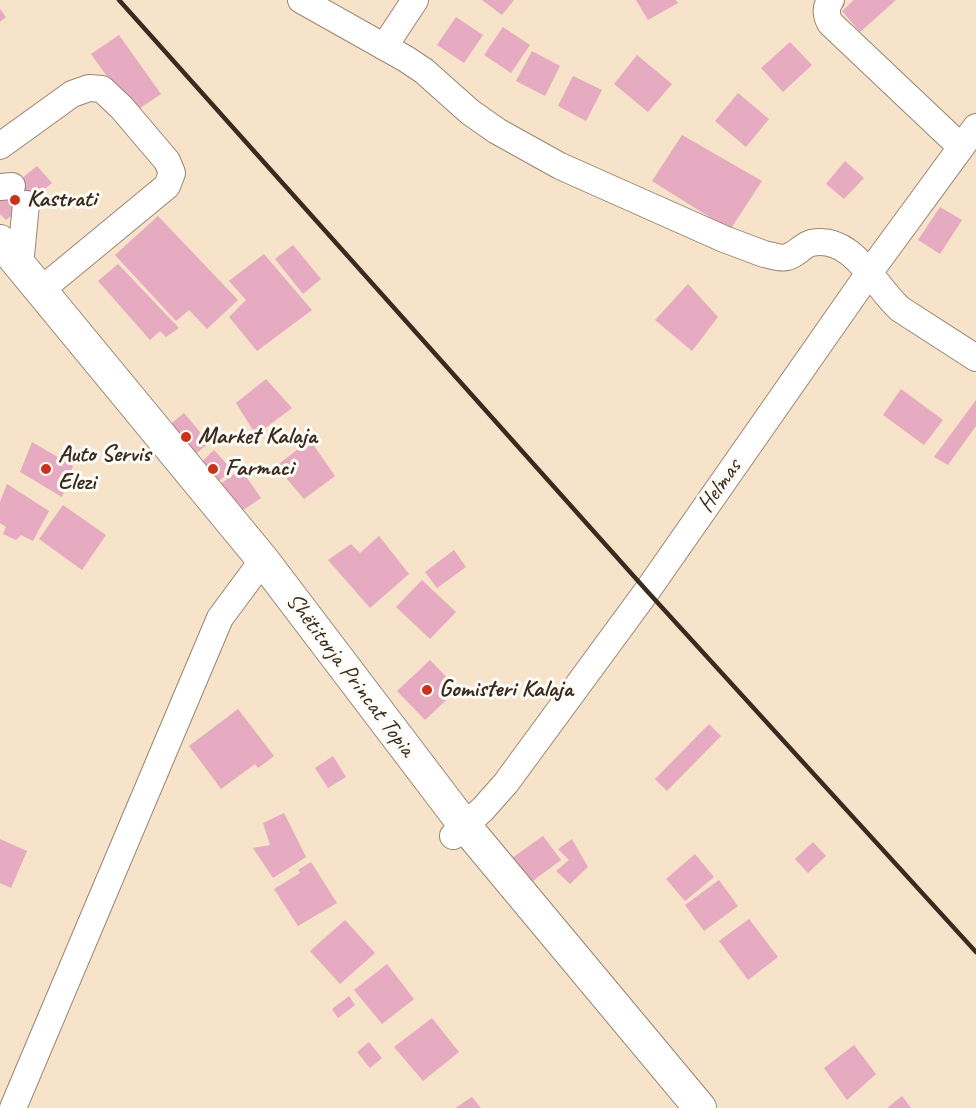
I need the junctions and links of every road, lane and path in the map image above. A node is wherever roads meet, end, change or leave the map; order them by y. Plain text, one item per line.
1 (301, 0) edge
2 (415, 0) edge
3 (831, 0) edge
4 (384, 47) junction
5 (969, 137) edge
6 (0, 146) edge
7 (12, 192) edge
8 (0, 241) edge
9 (20, 266) junction
10 (869, 273) junction
11 (40, 290) junction
12 (976, 358) edge
13 (263, 561) junction
14 (459, 831) junction
15 (14, 1108) edge
16 (700, 1108) edge

1 - 4 street
2 - 4 street
3 - 5 street
4 - 10 street
5 - 10 street, Helmas
6 - 11 street
7 - 9 street
8 - 9 main road, Shëtitorja Princat Topia
9 - 11 main road, Shëtitorja Princat Topia
10 - 12 street
10 - 14 street, Helmas
11 - 13 main road, Shëtitorja Princat Topia
13 - 14 main road, Shëtitorja Princat Topia
13 - 15 street
14 - 16 main road, Shëtitorja Princat Topia

